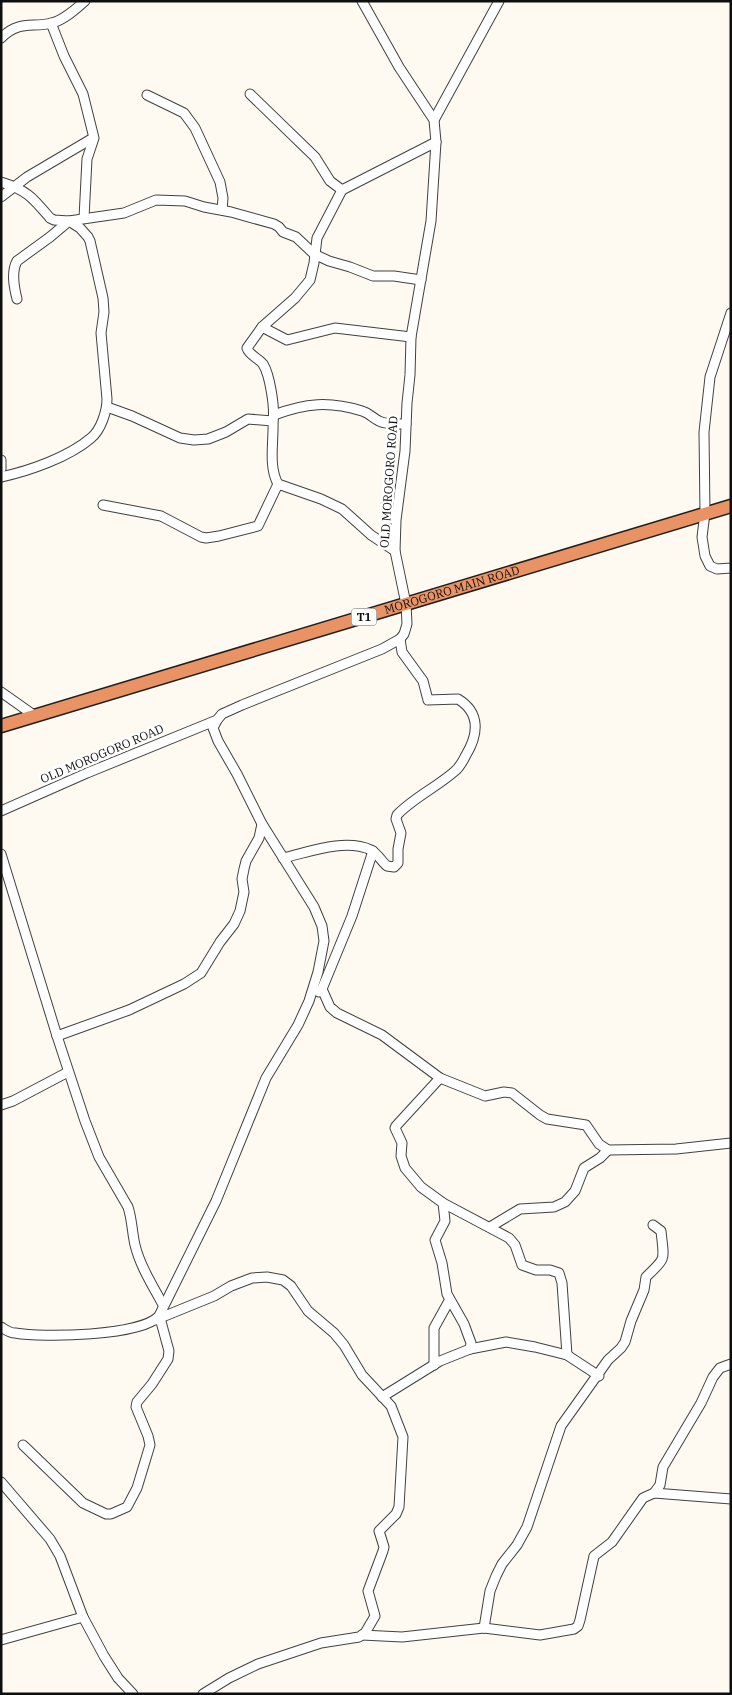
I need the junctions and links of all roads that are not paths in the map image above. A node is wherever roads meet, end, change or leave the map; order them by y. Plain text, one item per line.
1 (85, 1) edge
2 (362, 1) edge
3 (499, 1) edge
4 (51, 23) junction
5 (1, 38) edge
6 (250, 94) dead end
7 (147, 95) dead end
8 (434, 120) junction
9 (94, 138) junction
10 (436, 142) junction
11 (1, 182) edge
12 (15, 186) junction
13 (342, 190) junction
14 (1, 197) edge
15 (222, 210) junction
16 (84, 218) junction
17 (69, 221) junction
18 (314, 254) junction
19 (421, 280) junction
20 (17, 299) dead end
21 (731, 313) edge
22 (262, 327) junction
23 (411, 337) junction
24 (107, 407) junction
25 (274, 418) junction
26 (406, 424) junction
27 (1, 460) edge
28 (1, 469) edge
29 (1, 477) edge
30 (278, 484) junction
31 (103, 505) dead end
32 (731, 506) edge
33 (705, 513) junction
34 (394, 551) junction
35 (731, 568) edge
36 (406, 604) junction
37 (400, 639) junction
38 (1, 692) edge
39 (35, 716) junction
40 (217, 720) junction
41 (1, 726) edge
42 (1, 811) edge
43 (262, 824) junction
44 (373, 851) junction
45 (1, 854) edge
46 (283, 858) junction
47 (322, 989) junction
48 (309, 1000) junction
49 (56, 1036) junction
50 (68, 1072) junction
51 (440, 1078) junction
52 (1, 1105) edge
53 (731, 1143) edge
54 (608, 1150) junction
55 (443, 1203) junction
56 (653, 1225) dead end
57 (490, 1227) junction
58 (449, 1300) junction
59 (164, 1305) junction
60 (157, 1319) junction
61 (1, 1327) edge
62 (470, 1349) junction
63 (567, 1355) junction
64 (731, 1364) edge
65 (434, 1365) junction
66 (599, 1376) junction
67 (382, 1397) junction
68 (23, 1445) dead end
69 (1, 1482) edge
70 (654, 1493) junction
71 (731, 1499) edge
72 (83, 1617) junction
73 (484, 1628) junction
74 (362, 1636) junction
75 (1, 1640) edge
76 (133, 1694) edge
77 (203, 1694) edge

1 - 4 street
2 - 8 street, OLD MOROGORO ROAD
3 - 8 street
4 - 5 street
4 - 9 street
6 - 13 street
7 - 15 street
8 - 10 street, OLD MOROGORO ROAD
9 - 12 street
9 - 16 street
10 - 13 street
10 - 19 street, OLD MOROGORO ROAD
11 - 12 street
12 - 14 street
12 - 17 street
13 - 18 street
15 - 16 street
15 - 18 street
16 - 17 street
17 - 20 street
17 - 24 street
18 - 19 street
18 - 22 street
19 - 23 street, OLD MOROGORO ROAD
21 - 33 street
22 - 23 street
22 - 25 street
23 - 26 street, OLD MOROGORO ROAD
24 - 25 street
24 - 29 street
25 - 26 street
25 - 30 street
26 - 34 street, OLD MOROGORO ROAD
27 - 28 street
30 - 31 street
30 - 34 street
32 - 33 highway, MOROGORO MAIN ROAD / T1
33 - 35 street
33 - 36 highway, MOROGORO MAIN ROAD / T1
34 - 36 street, OLD MOROGORO ROAD
36 - 37 street, OLD MOROGORO ROAD
36 - 39 highway, MOROGORO MAIN ROAD / T1
37 - 40 street, OLD MOROGORO ROAD
37 - 44 street
38 - 39 street
39 - 41 highway, MOROGORO MAIN ROAD / T1
40 - 42 street, OLD MOROGORO ROAD
40 - 43 street
43 - 46 street
43 - 49 street
44 - 46 street
44 - 47 street
45 - 49 street
46 - 48 street
47 - 48 street
47 - 51 street
48 - 59 street
49 - 50 street
50 - 52 street
50 - 59 street
51 - 54 street
51 - 55 street
53 - 54 street
54 - 57 street
55 - 57 street
55 - 58 street
56 - 66 street
57 - 63 street
58 - 62 street
58 - 65 street
59 - 60 street
60 - 61 street
60 - 67 street
60 - 68 street
62 - 63 street
62 - 65 street
63 - 66 street
64 - 70 street
65 - 67 street
66 - 73 street
67 - 74 street
69 - 72 street
70 - 71 street
70 - 73 street
72 - 75 street
72 - 76 street
73 - 74 street
74 - 77 street

